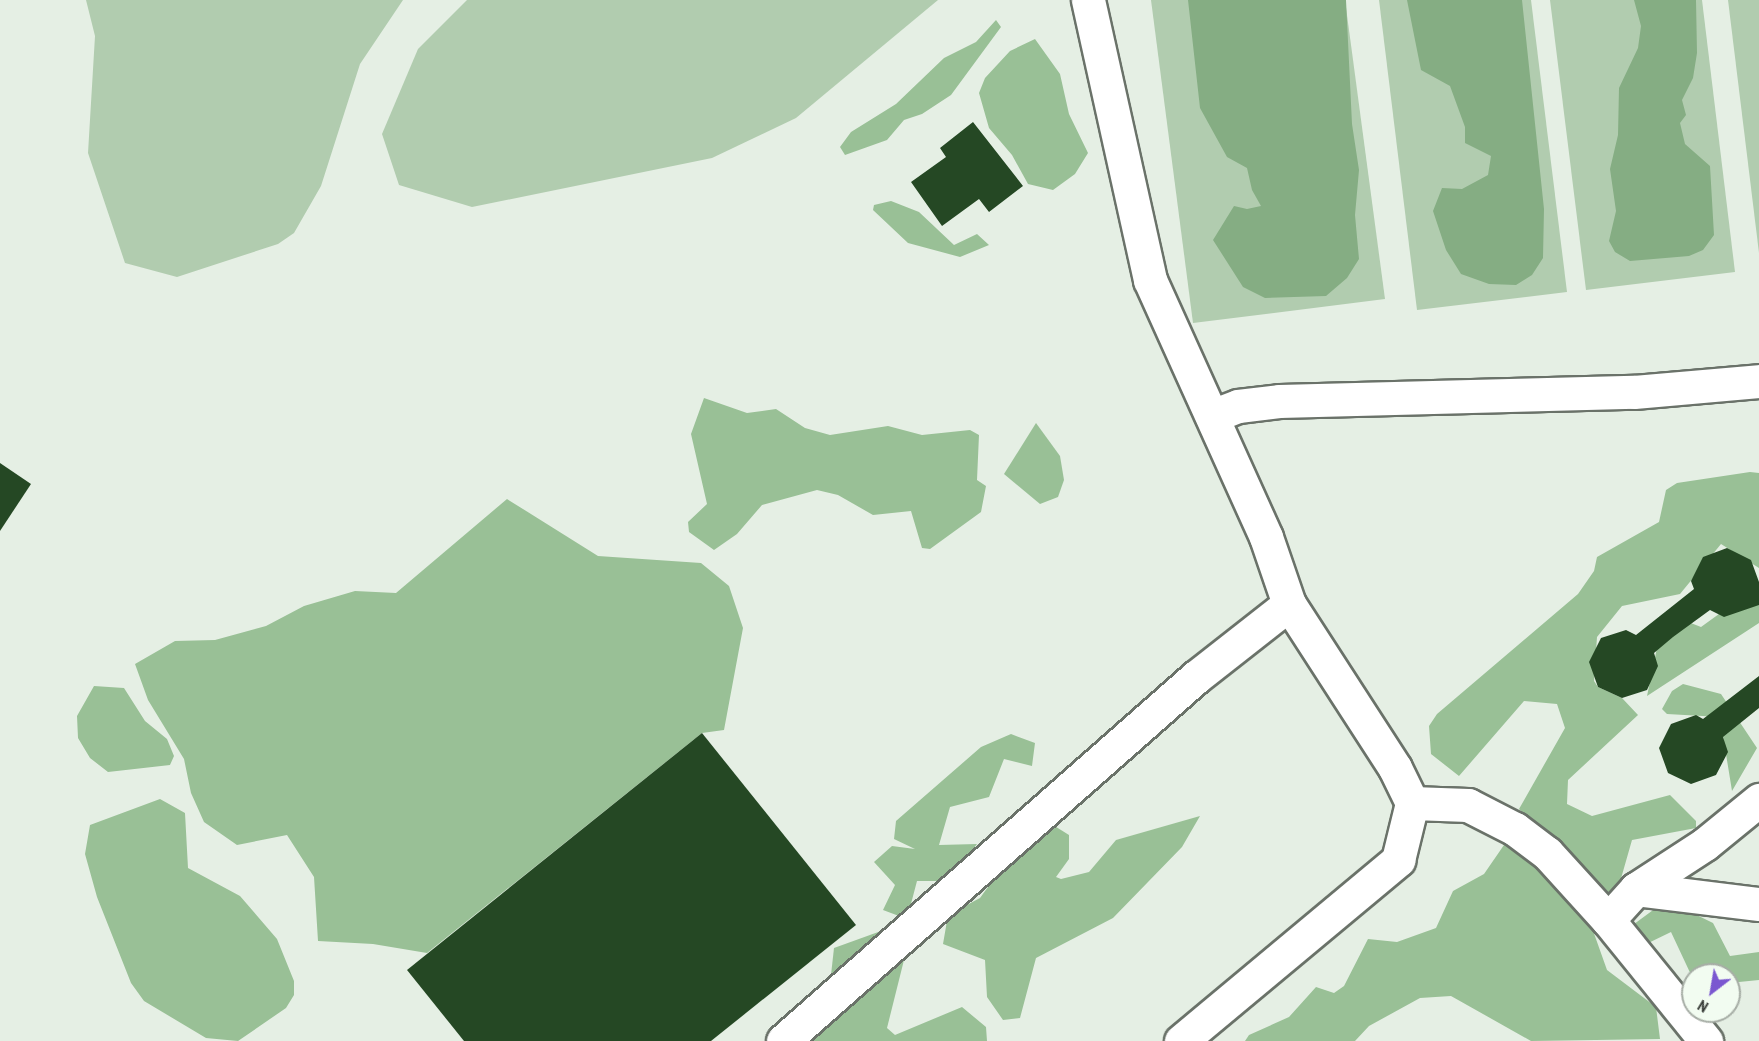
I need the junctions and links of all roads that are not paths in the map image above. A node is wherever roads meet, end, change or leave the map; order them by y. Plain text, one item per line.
1 (1088, 0) edge
2 (1759, 381) edge
3 (1212, 416) junction
4 (1289, 604) junction
5 (1759, 800) edge
6 (1412, 803) junction
7 (1636, 889) junction
8 (1759, 904) edge
9 (1608, 920) junction
10 (783, 1041) edge
11 (1181, 1041) edge
12 (1706, 1041) edge

1 - 3 street
2 - 3 street
3 - 4 street
4 - 6 street
4 - 10 street
5 - 7 street
6 - 9 street
6 - 11 street
7 - 8 street
7 - 9 street
9 - 12 street

